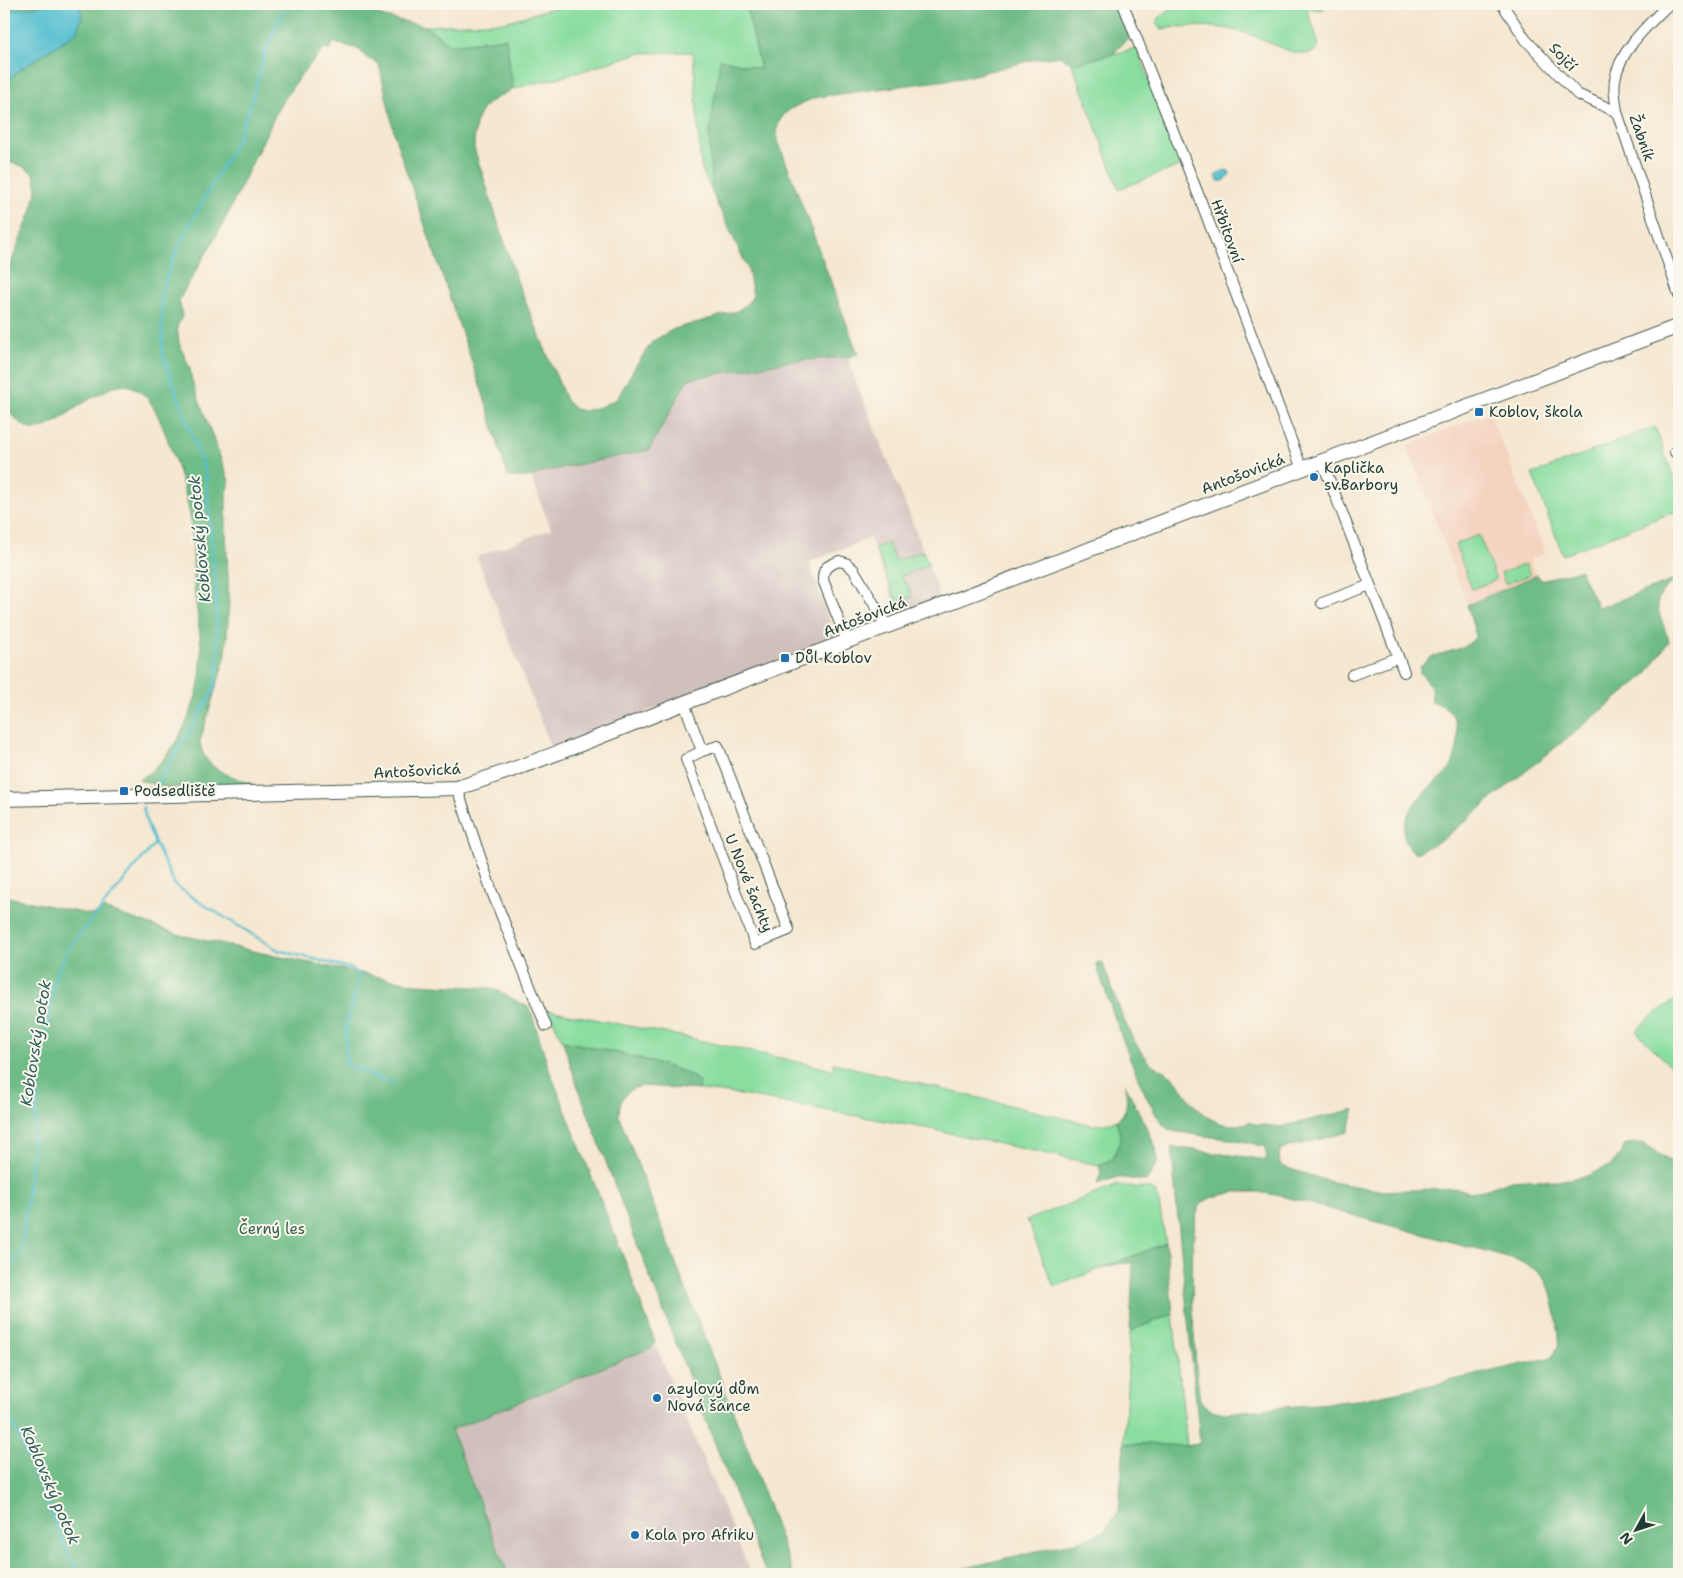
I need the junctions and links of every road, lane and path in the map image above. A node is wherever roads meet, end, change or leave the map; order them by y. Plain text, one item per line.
1 (1123, 4) edge
2 (1502, 4) edge
3 (1669, 4) edge
4 (1617, 112) junction
5 (1679, 295) edge
6 (1679, 326) edge
7 (1322, 461) junction
8 (1302, 469) junction
9 (1370, 585) junction
10 (1322, 603) dead end
11 (887, 626) junction
12 (848, 641) junction
13 (1398, 657) junction
14 (1404, 672) dead end
15 (1352, 675) dead end
16 (684, 703) junction
17 (702, 751) junction
18 (457, 788) junction
19 (4, 800) edge
20 (546, 1026) dead end

1 - 8 street, Hřbitovní
2 - 4 street, Sojčí
3 - 4 street, Žabník
4 - 5 street, Žabník
6 - 7 street, Antošovická
7 - 8 street, Antošovická
7 - 9 street
8 - 11 street, Antošovická
9 - 10 street
9 - 13 street
11 - 12 street, Antošovická
11 - 12 street
12 - 16 street, Antošovická
13 - 14 street
13 - 15 street
16 - 17 street
16 - 18 street, Antošovická
17 - 17 street, U Nové šachty
18 - 19 street, Antošovická
18 - 20 street

